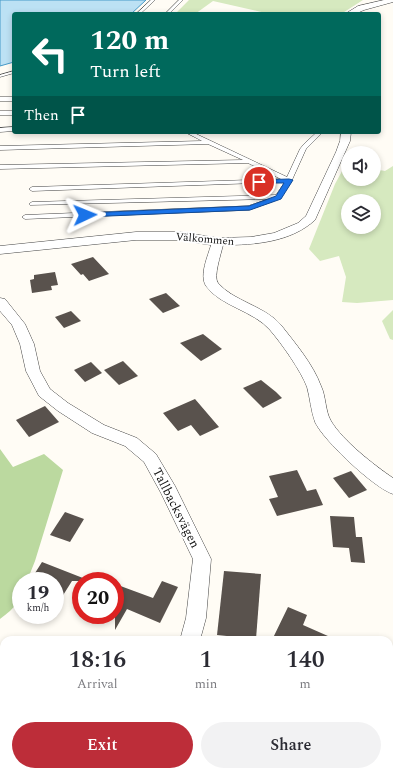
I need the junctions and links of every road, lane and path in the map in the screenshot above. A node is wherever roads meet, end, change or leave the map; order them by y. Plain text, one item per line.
1 (153, 0) edge
2 (181, 0) edge
3 (393, 0) edge
4 (140, 12) edge
5 (170, 12) edge
6 (353, 12) edge
7 (12, 73) edge
8 (0, 76) edge
9 (0, 99) edge
10 (12, 99) edge
11 (0, 113) edge
12 (12, 113) edge
13 (12, 129) edge
14 (0, 130) edge
15 (192, 134) edge
16 (319, 134) edge
17 (346, 134) edge
18 (209, 142) junction
19 (0, 148) edge
20 (248, 162) junction
21 (0, 167) edge
22 (289, 180) junction
23 (32, 189) dead end
24 (278, 197) junction
25 (32, 204) dead end
26 (25, 217) dead end
27 (218, 242) junction
28 (0, 250) edge
29 (0, 302) edge
30 (393, 487) edge
31 (191, 636) edge

1 - 4 lane
2 - 5 lane
3 - 6 street
7 - 8 lane
9 - 10 lane
11 - 12 lane
13 - 14 lane
15 - 18 lane
16 - 22 lane
17 - 27 street, Välkommen
18 - 19 lane
18 - 20 lane
20 - 21 lane
20 - 22 lane
22 - 23 lane
22 - 24 lane
24 - 25 lane
24 - 26 lane
27 - 28 street, Välkommen
27 - 30 street
29 - 31 street, Tallbacksvägen

